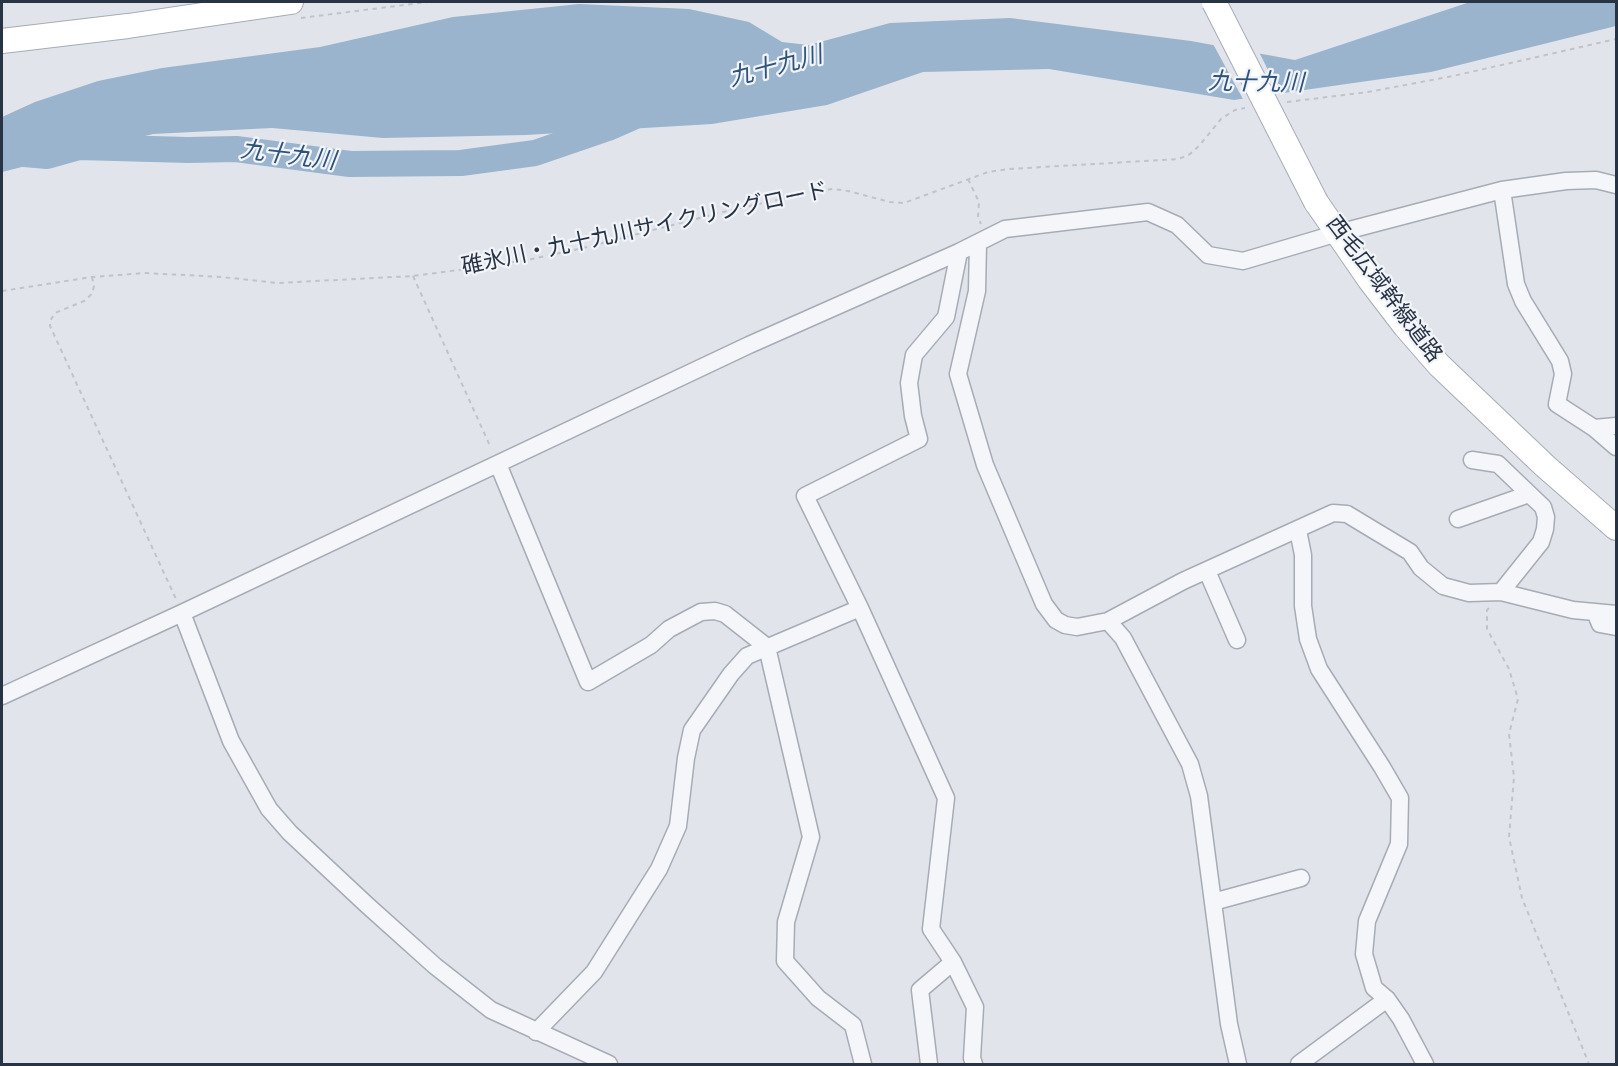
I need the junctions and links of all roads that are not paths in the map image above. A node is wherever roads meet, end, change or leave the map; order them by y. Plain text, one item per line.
1 (291, 2) edge
2 (1214, 2) edge
3 (2, 41) edge
4 (1617, 184) edge
5 (1502, 190) junction
6 (1338, 233) junction
7 (982, 241) junction
8 (959, 252) junction
9 (1617, 426) edge
10 (1594, 428) junction
11 (1617, 447) edge
12 (1472, 460) dead end
13 (498, 464) junction
14 (1529, 494) junction
15 (1458, 519) dead end
16 (1617, 528) edge
17 (1298, 530) junction
18 (1207, 571) junction
19 (1501, 592) junction
20 (860, 608) junction
21 (1595, 612) junction
22 (182, 613) junction
23 (1617, 614) edge
24 (1108, 621) junction
25 (1617, 627) edge
26 (1237, 640) dead end
27 (767, 646) junction
28 (2, 696) edge
29 (1301, 878) dead end
30 (1213, 902) junction
31 (953, 962) junction
32 (1387, 999) junction
33 (536, 1032) junction
34 (609, 1065) edge
35 (863, 1065) edge
36 (929, 1065) edge
37 (974, 1065) edge
38 (1238, 1065) edge
39 (1299, 1065) edge
40 (1425, 1065) edge

1 - 3 main road
2 - 6 main road, 西毛広域幹線道路, bridge
4 - 5 street
5 - 6 street
5 - 10 street
6 - 7 street
6 - 16 main road, 西毛広域幹線道路
7 - 8 street
7 - 24 street
8 - 13 street
8 - 20 street
9 - 10 street
10 - 11 street
12 - 14 street
13 - 22 street
13 - 27 street
14 - 15 street
14 - 19 street
17 - 18 street
17 - 19 street
17 - 32 street
18 - 24 street
18 - 26 street
19 - 21 street
20 - 27 street
20 - 31 street
21 - 23 street
21 - 25 street
22 - 28 street
22 - 33 street
24 - 30 street
27 - 33 street
27 - 35 street
29 - 30 street
30 - 38 street
31 - 36 street
31 - 37 street
32 - 39 street
32 - 40 street
33 - 34 street

